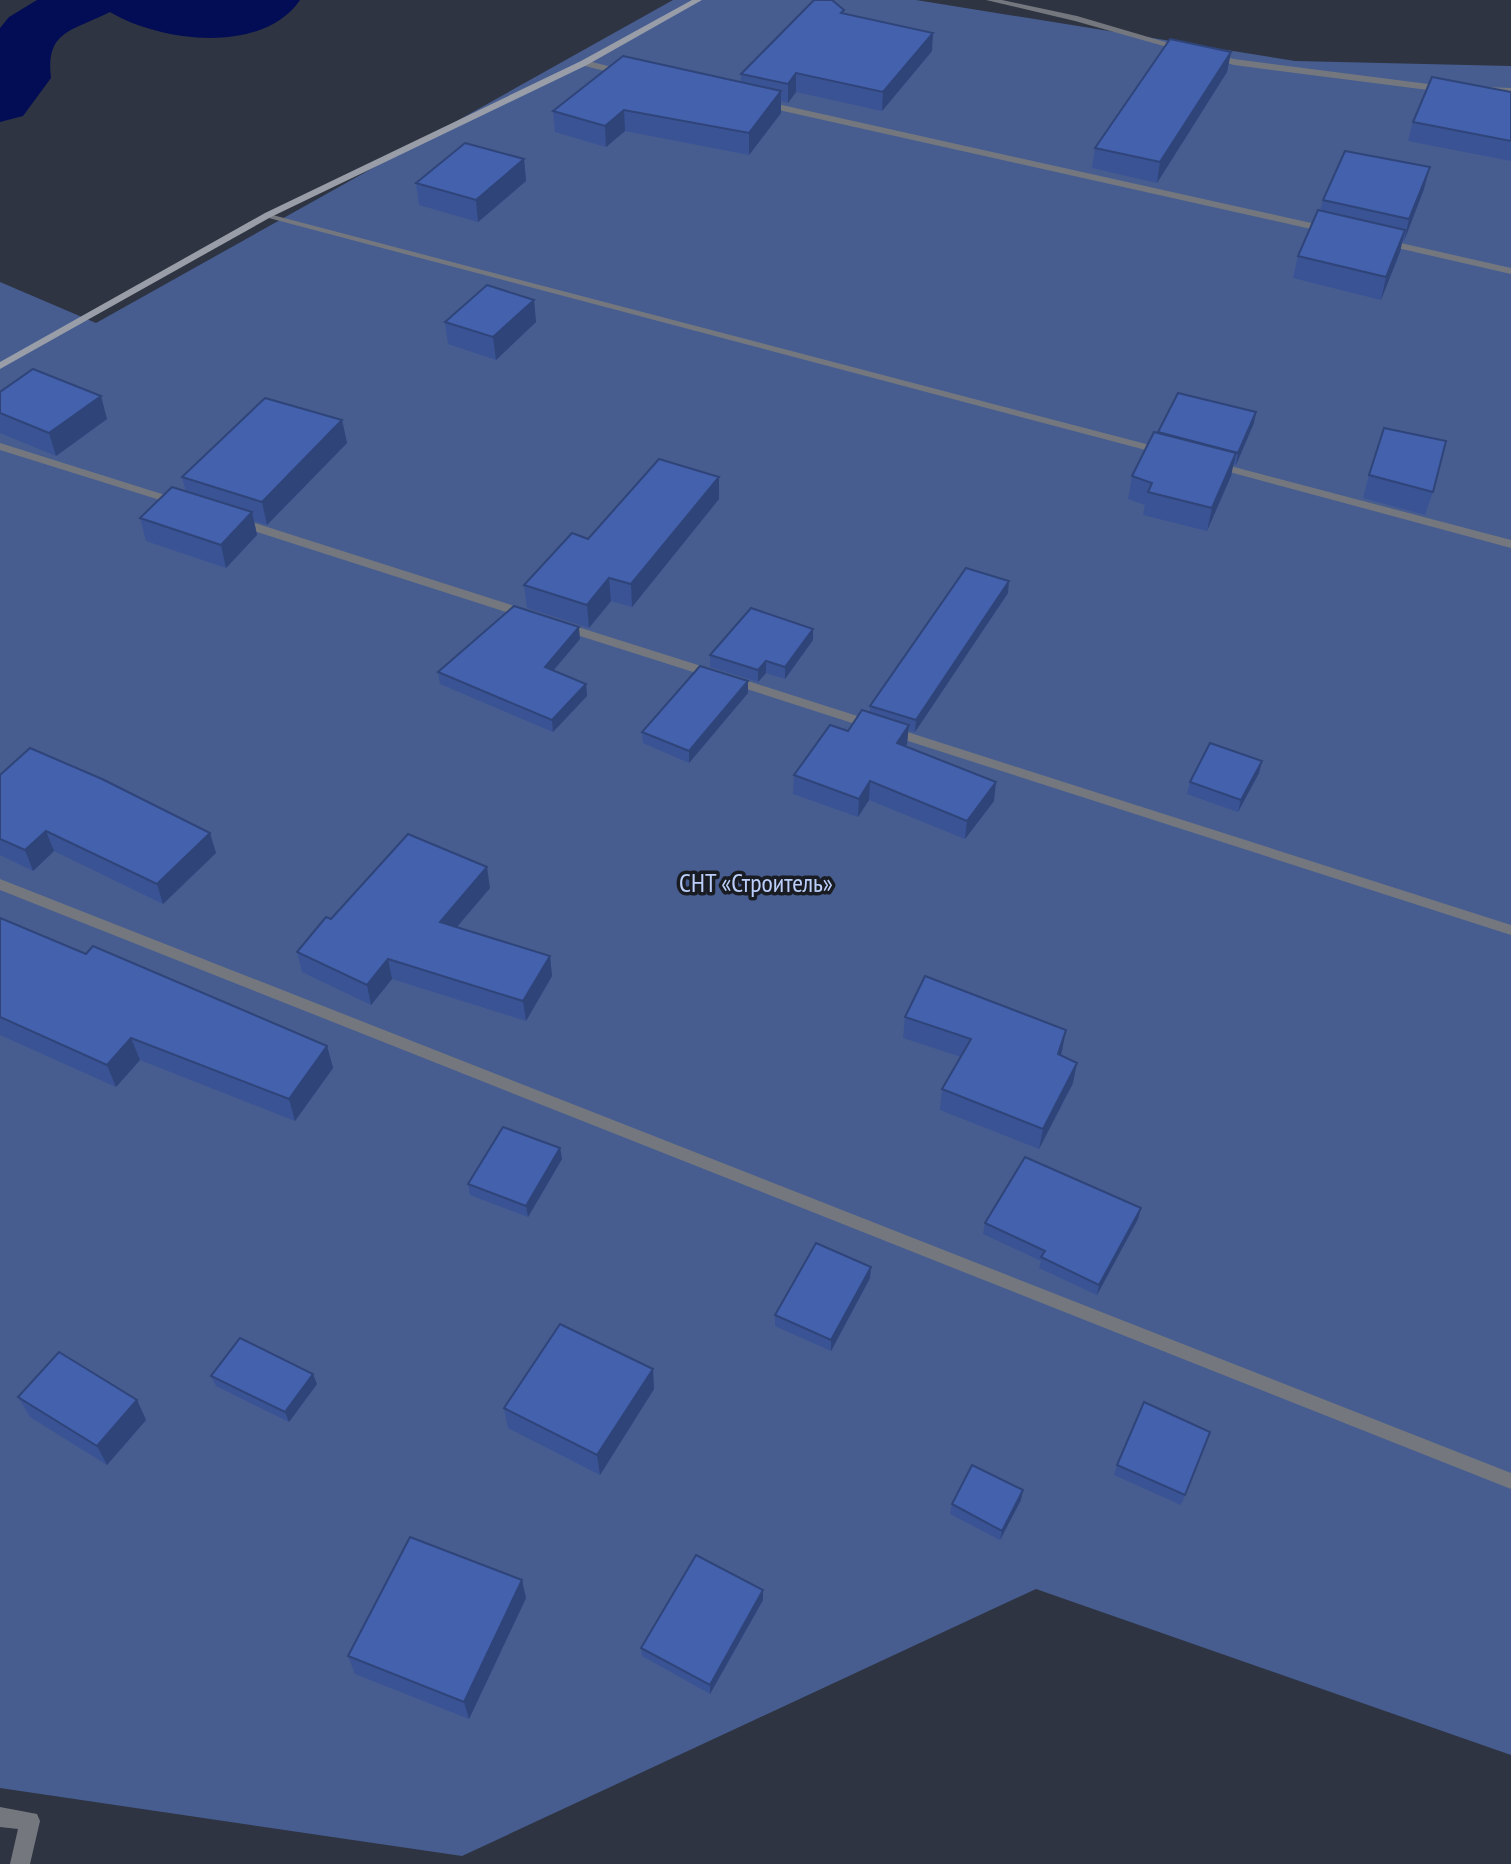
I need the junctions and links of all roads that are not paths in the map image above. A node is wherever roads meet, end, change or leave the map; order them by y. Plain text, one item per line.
1 (698, 0) edge
2 (990, 0) edge
3 (584, 64) junction
4 (638, 76) edge
5 (1457, 90) edge
6 (1470, 90) edge
7 (1511, 91) edge
8 (747, 100) edge
9 (268, 215) junction
10 (1334, 231) edge
11 (1375, 240) edge
12 (1511, 271) edge
13 (0, 366) edge
14 (0, 446) edge
15 (1173, 454) edge
16 (1200, 462) edge
17 (199, 510) edge
18 (225, 518) edge
19 (1511, 544) edge
20 (0, 884) edge
21 (1511, 930) edge
22 (1511, 1481) edge
23 (0, 1817) edge
24 (20, 1864) edge

1 - 3 street
2 - 5 lane
3 - 4 lane
3 - 9 street
6 - 7 lane
8 - 10 lane
9 - 13 street
9 - 15 lane
11 - 12 lane
14 - 17 lane
16 - 19 lane
18 - 21 lane
20 - 22 lane
23 - 24 lane

